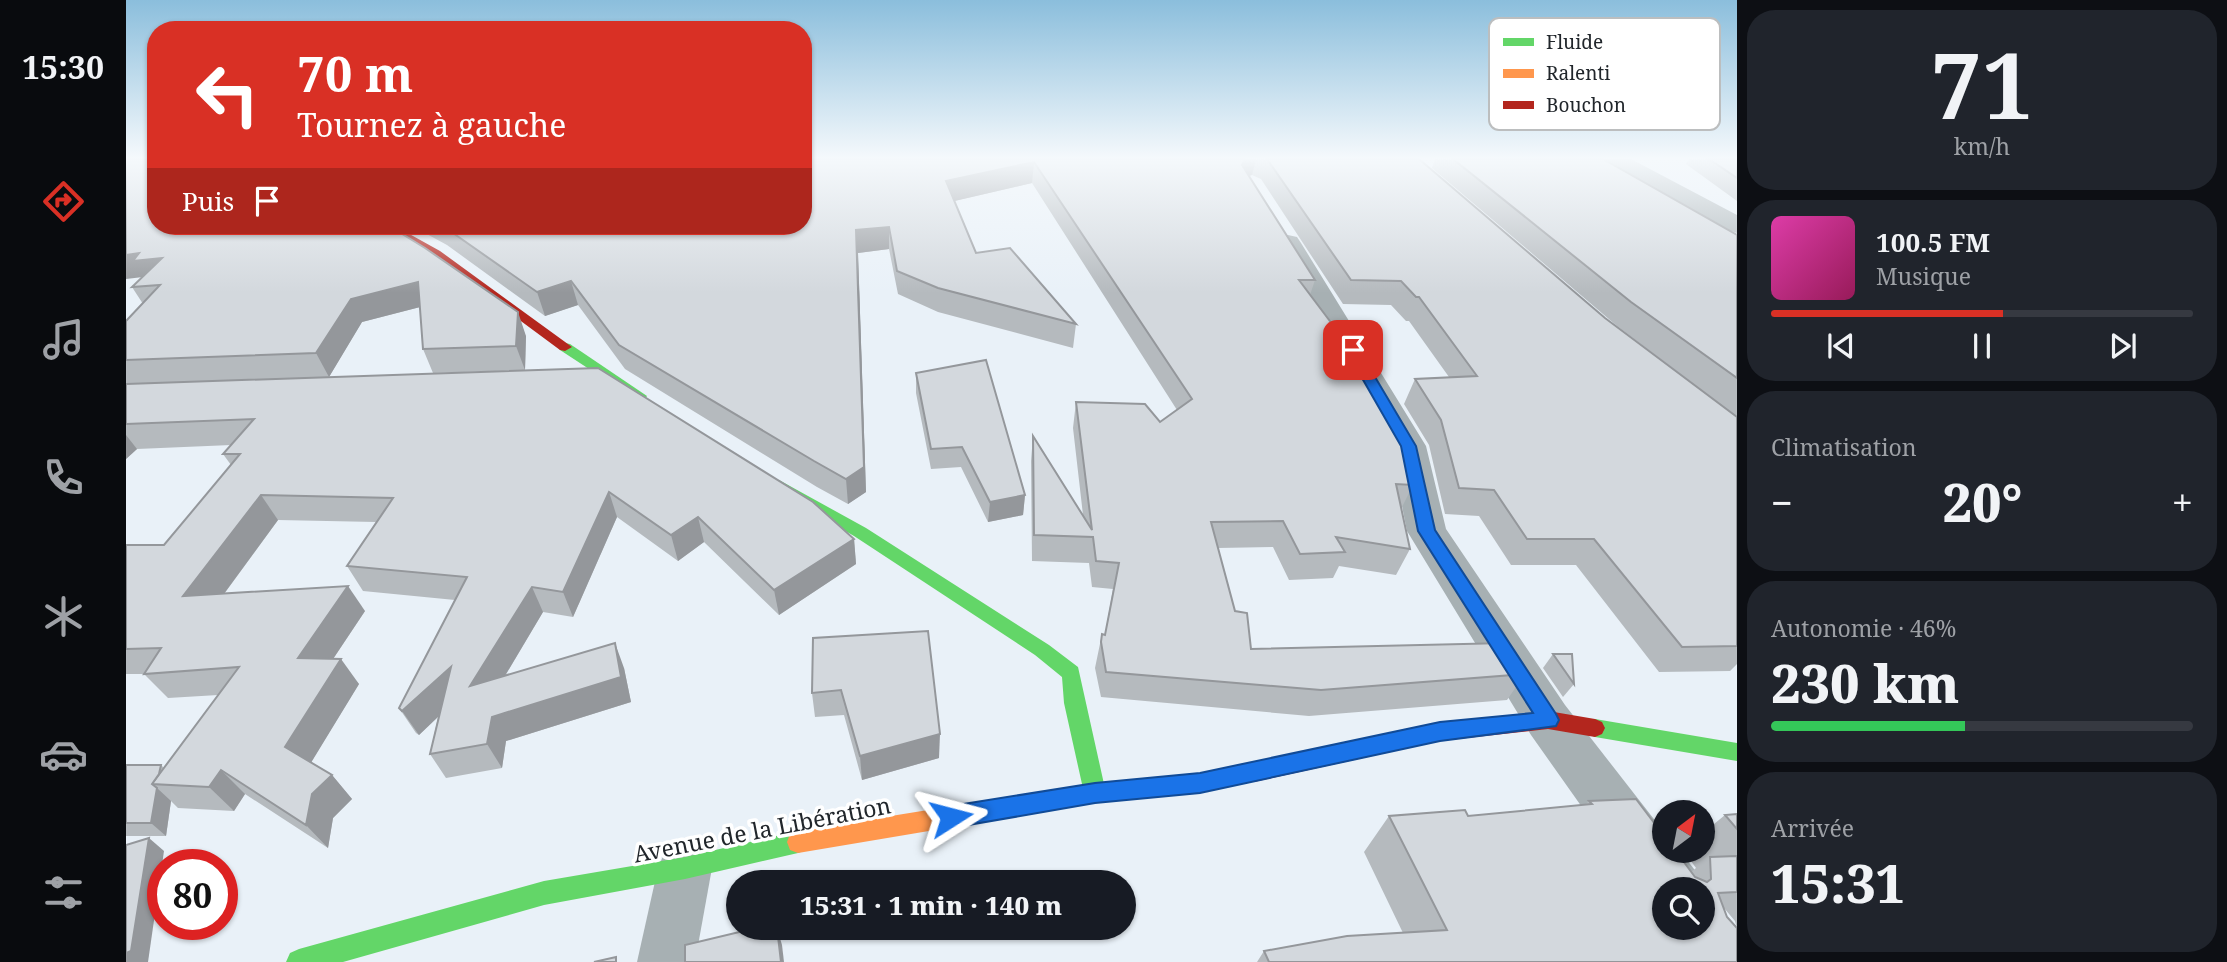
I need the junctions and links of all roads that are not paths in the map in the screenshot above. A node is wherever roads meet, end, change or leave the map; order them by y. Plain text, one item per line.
1 (1698, 204) edge
2 (1273, 220) edge
3 (1737, 225) edge
4 (404, 235) edge
5 (613, 379) junction
6 (558, 381) edge
7 (649, 401) edge
8 (766, 477) edge
9 (1548, 720) junction
10 (1737, 752) edge
11 (1095, 793) junction
12 (685, 868) junction
13 (1665, 877) edge
14 (299, 962) edge
15 (666, 962) edge

1 - 3 street
2 - 9 street
4 - 5 main road
5 - 6 street
5 - 7 main road
8 - 11 main road
9 - 10 main road, Avenue de la Libération
9 - 11 main road, Avenue de la Libération
9 - 13 street
11 - 12 main road, Avenue de la Libération
12 - 14 main road, Avenue de la Libération
12 - 15 street

